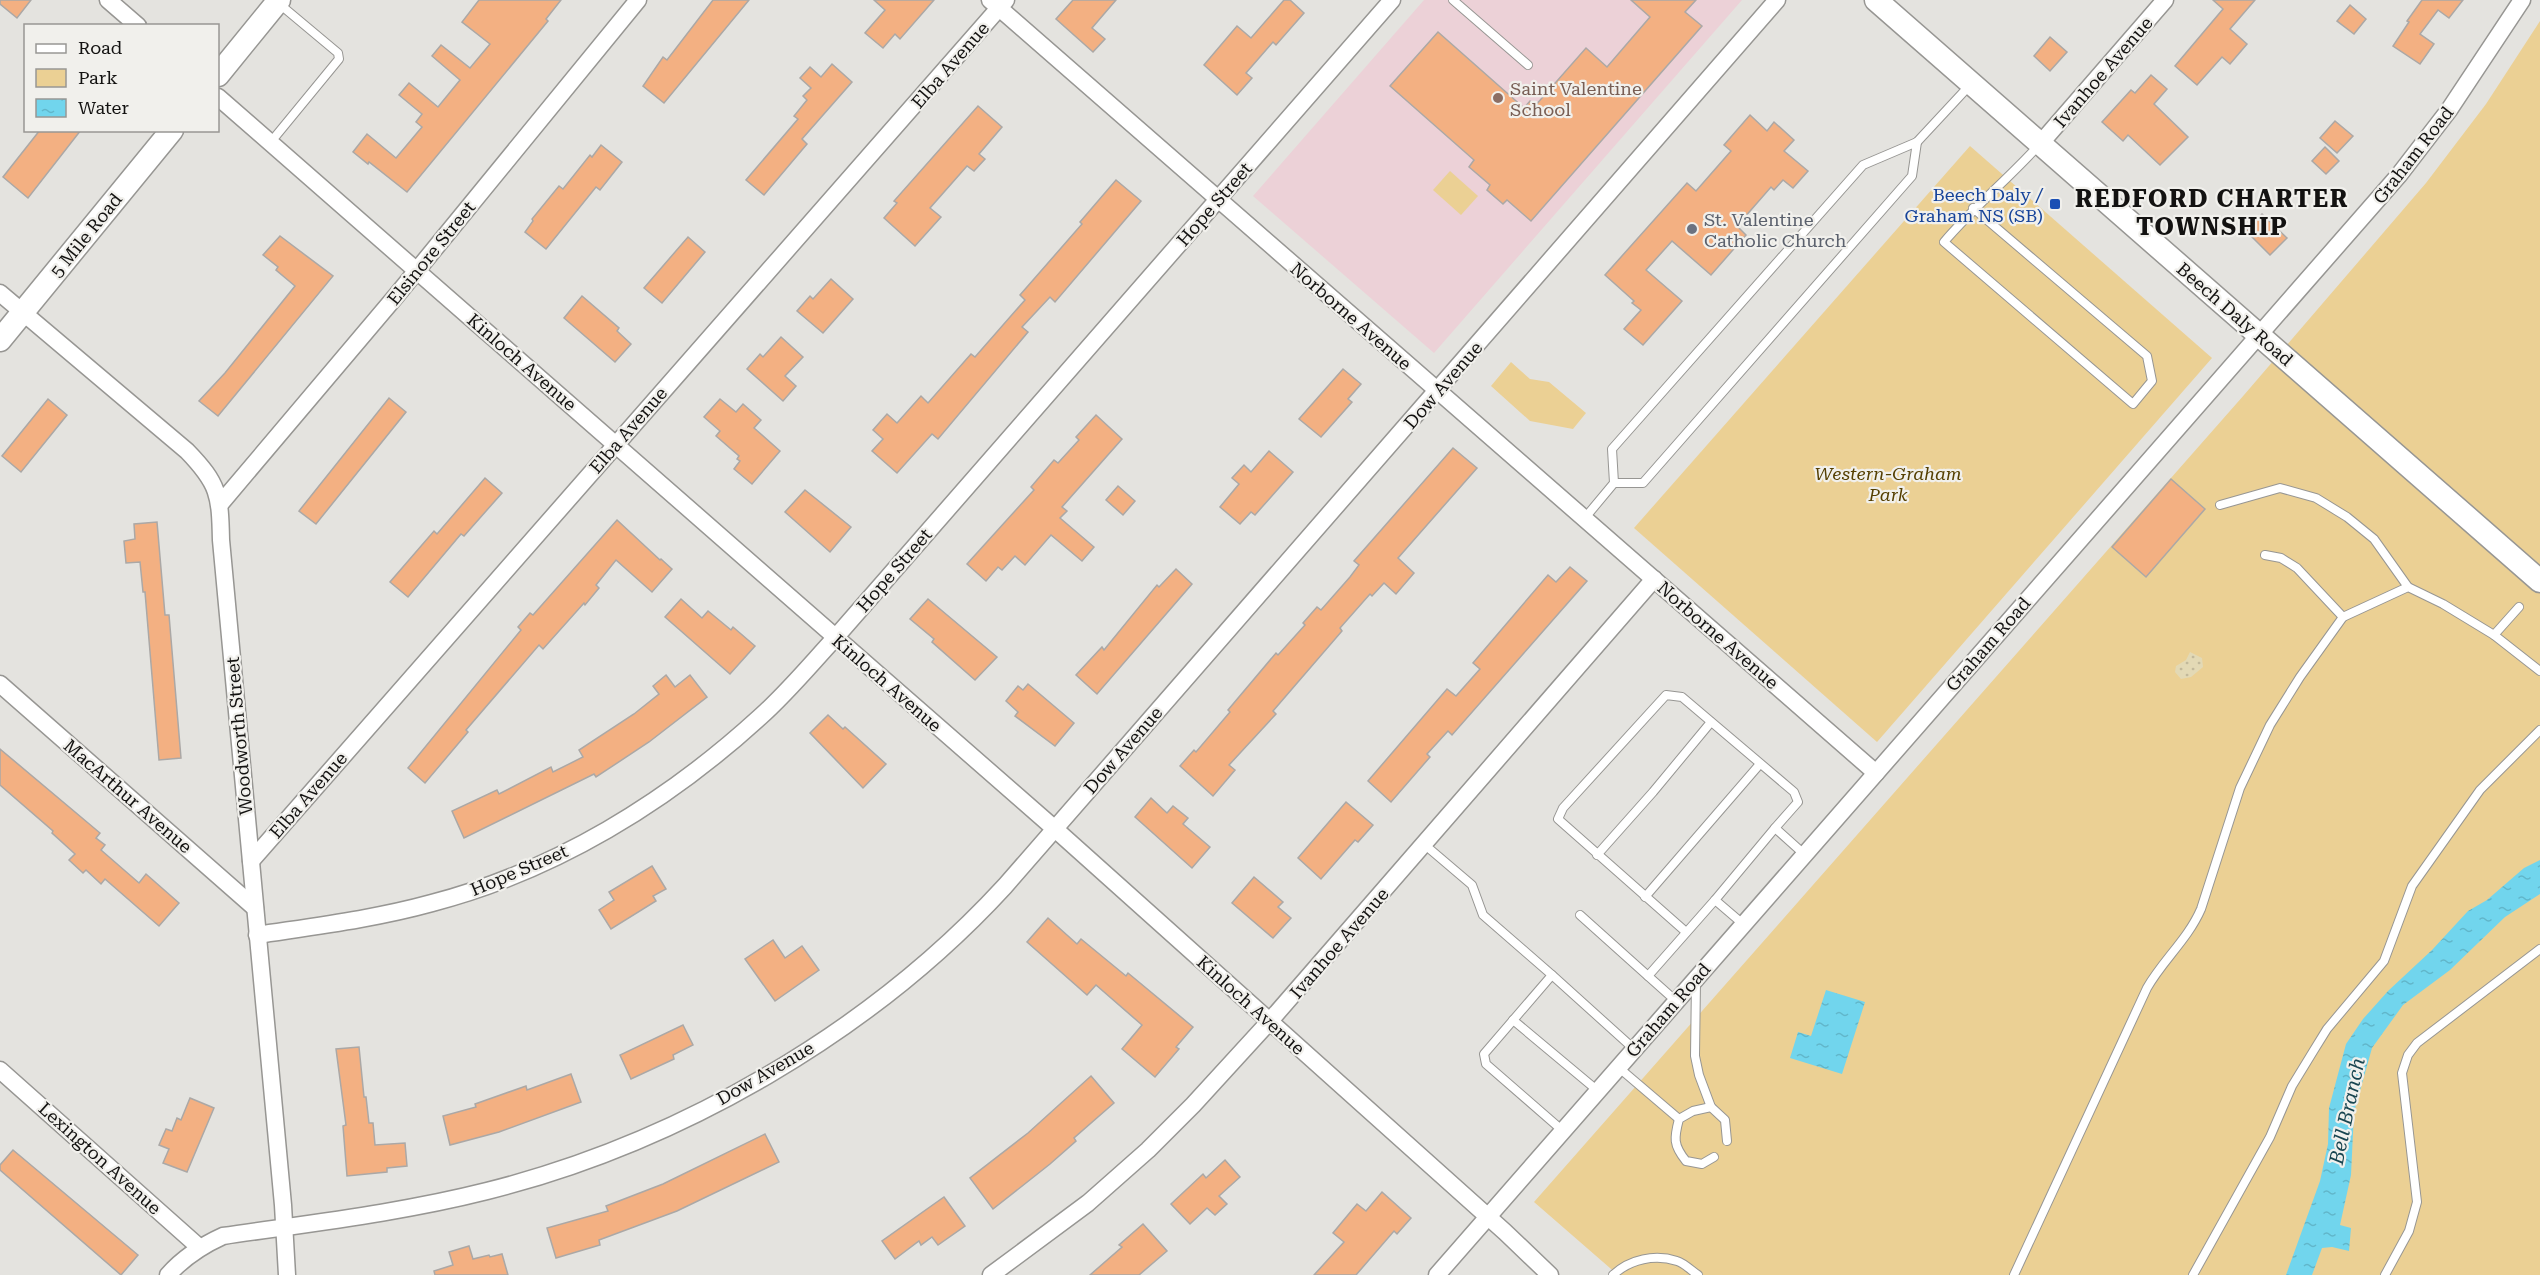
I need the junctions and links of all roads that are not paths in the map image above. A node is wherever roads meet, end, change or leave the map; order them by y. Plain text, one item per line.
1 (108, 0) edge
2 (638, 0) edge
3 (1392, 0) edge
4 (1453, 0) edge
5 (1778, 0) edge
6 (1876, 0) edge
7 (2165, 0) edge
8 (2522, 0) edge
9 (278, 1) edge
10 (999, 3) edge
11 (136, 24) edge
12 (1528, 65) dead end
13 (219, 74) edge
14 (1971, 84) junction
15 (219, 98) edge
16 (170, 132) edge
17 (1917, 142) junction
18 (270, 143) junction
19 (2040, 144) junction
20 (1218, 200) junction
21 (1973, 208) junction
22 (417, 271) junction
23 (0, 294) edge
24 (23, 312) junction
25 (2259, 335) junction
26 (0, 340) edge
27 (1437, 391) junction
28 (615, 444) junction
29 (1614, 483) junction
30 (221, 503) junction
31 (2220, 505) dead end
32 (1584, 519) junction
33 (2265, 555) dead end
34 (1654, 579) junction
35 (2540, 581) edge
36 (2408, 587) junction
37 (2519, 607) dead end
38 (2343, 617) junction
39 (2494, 635) junction
40 (835, 638) junction
41 (2540, 671) edge
42 (0, 684) edge
43 (1711, 722) junction
44 (2540, 730) edge
45 (1760, 764) junction
46 (1876, 773) junction
47 (1775, 828) junction
48 (1055, 829) junction
49 (1425, 845) junction
50 (1804, 854) junction
51 (1597, 855) junction
52 (251, 861) junction
53 (1645, 897) junction
54 (1715, 900) junction
55 (255, 908) junction
56 (1580, 915) dead end
57 (1743, 924) junction
58 (1686, 932) junction
59 (258, 935) junction
60 (2540, 949) edge
61 (1551, 975) junction
62 (1648, 976) junction
63 (1696, 978) junction
64 (1676, 1001) junction
65 (1513, 1020) junction
66 (1269, 1022) junction
67 (1634, 1049) junction
68 (1618, 1067) junction
69 (0, 1070) edge
70 (1598, 1091) junction
71 (1711, 1107) junction
72 (1679, 1119) junction
73 (1563, 1131) junction
74 (1727, 1141) dead end
75 (1714, 1157) dead end
76 (1488, 1217) junction
77 (284, 1227) junction
78 (199, 1247) junction
79 (168, 1275) edge
80 (287, 1275) edge
81 (991, 1275) edge
82 (1437, 1275) edge
83 (1550, 1275) edge
84 (1613, 1275) edge
85 (1698, 1275) edge
86 (2014, 1275) edge
87 (2193, 1275) edge
88 (2385, 1275) edge

1 - 11 street
2 - 22 street, Elsinore Street
3 - 20 street, Hope Street
4 - 12 lane
5 - 27 street, Dow Avenue
6 - 14 main road, Beech Daly Road
7 - 19 street, Ivanhoe Avenue
8 - 25 street, Graham Road
9 - 13 main road
9 - 18 lane
10 - 20 street, Norborne Avenue
10 - 28 street, Elba Avenue
14 - 17 lane
14 - 19 main road, Beech Daly Road
15 - 18 street, Kinloch Avenue
16 - 24 main road, 5 Mile Road
17 - 29 lane
17 - 29 lane
18 - 22 street, Kinloch Avenue
19 - 21 lane
19 - 25 main road, Beech Daly Road
20 - 27 street, Norborne Avenue
20 - 40 street, Hope Street
21 - 21 lane
22 - 28 street, Kinloch Avenue
22 - 30 street, Elsinore Street
23 - 24 street, Woodworth Street
24 - 26 main road, 5 Mile Road
24 - 30 street, Woodworth Street
25 - 35 main road, Beech Daly Road
25 - 46 street, Graham Road
27 - 32 street, Norborne Avenue
27 - 48 street, Dow Avenue
28 - 40 street, Kinloch Avenue
28 - 52 street, Elba Avenue
29 - 32 lane
30 - 52 street, Woodworth Street
31 - 36 lane
32 - 34 street, Norborne Avenue
33 - 38 lane
34 - 46 street, Norborne Avenue
34 - 49 street, Ivanhoe Avenue
36 - 38 lane
36 - 39 lane
37 - 39 lane
38 - 86 lane
39 - 41 lane
40 - 48 street, Kinloch Avenue
40 - 59 street, Hope Street
42 - 55 street, MacArthur Avenue
43 - 45 lane
43 - 51 lane
43 - 51 lane
44 - 87 lane
45 - 47 lane
45 - 53 lane
46 - 50 street, Graham Road
47 - 50 lane
47 - 54 lane
48 - 66 street, Kinloch Avenue
48 - 77 street, Dow Avenue
49 - 61 lane
49 - 66 street, Ivanhoe Avenue
50 - 57 street, Graham Road
51 - 53 lane
52 - 55 street, Woodworth Street
53 - 58 lane
54 - 57 lane
54 - 58 lane
55 - 59 street, Woodworth Street
56 - 62 lane
57 - 63 street, Graham Road
58 - 62 lane
59 - 77 street, Woodworth Street
60 - 88 lane
61 - 65 lane
61 - 67 lane
62 - 64 lane
63 - 64 street, Graham Road
63 - 71 lane
64 - 67 street, Graham Road
65 - 70 lane
65 - 73 lane
66 - 76 street, Kinloch Avenue
66 - 81 street, Ivanhoe Avenue
67 - 68 street, Graham Road
68 - 70 street, Graham Road
68 - 72 lane
69 - 78 street, Lexington Avenue
70 - 73 street, Graham Road
71 - 72 lane
71 - 74 lane
72 - 75 lane
73 - 76 street, Graham Road
76 - 82 street, Graham Road
76 - 83 street, Kinloch Avenue
77 - 78 street, Dow Avenue
77 - 80 street, Woodworth Street
78 - 79 street, Dow Avenue
84 - 85 lane

